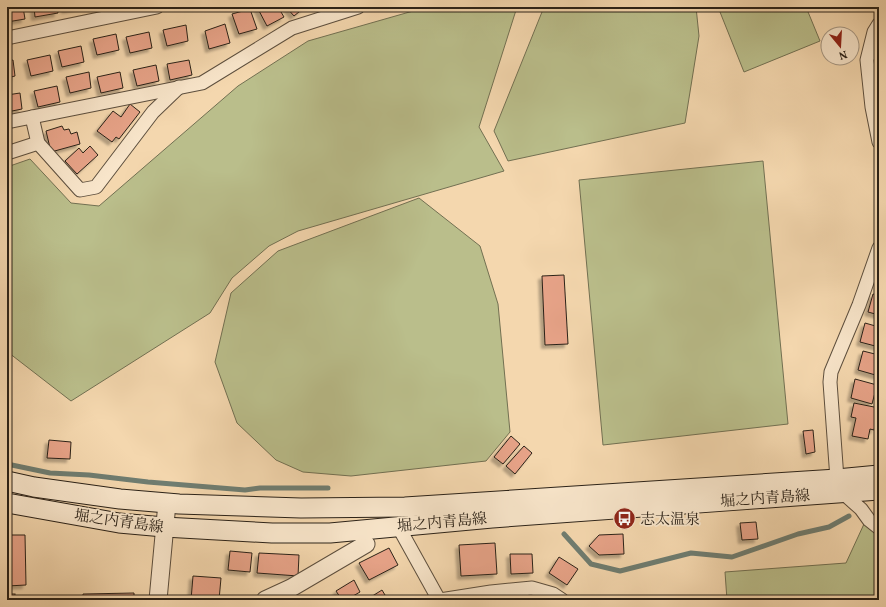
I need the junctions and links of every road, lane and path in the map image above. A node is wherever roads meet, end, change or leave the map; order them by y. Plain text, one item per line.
1 (157, 7) edge
2 (358, 7) edge
3 (879, 24) edge
4 (7, 38) edge
5 (179, 87) junction
6 (32, 117) junction
7 (7, 122) edge
8 (879, 142) edge
9 (38, 143) junction
10 (7, 153) edge
11 (879, 248) edge
12 (879, 475) edge
13 (7, 481) edge
14 (840, 486) junction
15 (879, 490) edge
16 (7, 503) edge
17 (167, 503) junction
18 (398, 526) junction
19 (164, 527) junction
20 (879, 528) edge
21 (366, 544) dead end
22 (158, 600) edge
23 (265, 600) edge
24 (439, 600) edge
25 (562, 600) edge

1 - 4 street
2 - 5 street
3 - 8 street
5 - 6 street
5 - 9 street
6 - 7 street
6 - 9 street
9 - 10 street
11 - 14 street
12 - 14 main road, 堀之内青島線
13 - 17 main road, 堀之内青島線
14 - 15 main road, 堀之内青島線
14 - 17 main road, 堀之内青島線
14 - 18 main road, 堀之内青島線
14 - 20 street
16 - 19 main road, 堀之内青島線
17 - 19 street
18 - 19 main road, 堀之内青島線
18 - 24 street
19 - 22 street
21 - 23 street
24 - 25 street

